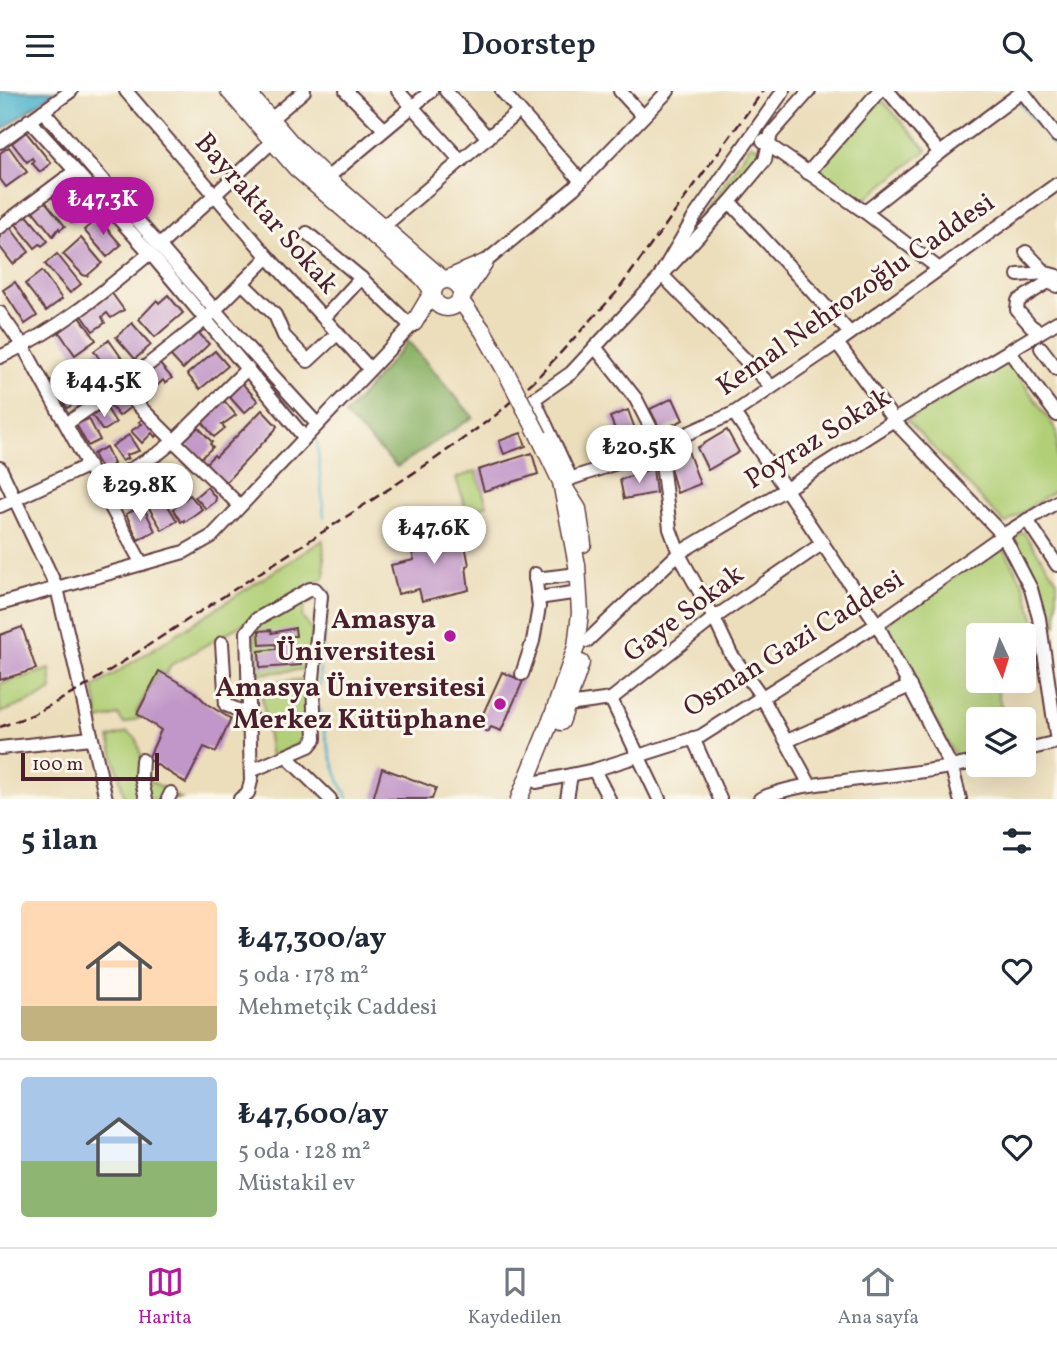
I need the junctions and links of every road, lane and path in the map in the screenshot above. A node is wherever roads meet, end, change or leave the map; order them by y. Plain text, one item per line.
1 (71, 91) edge
2 (126, 91) edge
3 (229, 91) edge
4 (246, 91) edge
5 (304, 91) edge
6 (346, 91) edge
7 (398, 91) edge
8 (431, 91) edge
9 (446, 91) edge
10 (502, 91) edge
11 (620, 91) edge
12 (667, 91) edge
13 (783, 91) edge
14 (809, 91) edge
15 (879, 91) edge
16 (888, 91) edge
17 (998, 91) edge
18 (1019, 94) edge
19 (412, 107) junction
20 (43, 110) junction
21 (519, 111) junction
22 (643, 117) junction
23 (29, 120) junction
24 (271, 120) junction
25 (384, 129) junction
26 (753, 133) junction
27 (1057, 136) edge
28 (488, 138) junction
29 (0, 142) edge
30 (272, 142) junction
31 (768, 146) junction
32 (940, 153) junction
33 (461, 161) junction
34 (75, 171) junction
35 (808, 173) junction
36 (327, 178) junction
37 (581, 181) junction
38 (1057, 185) edge
39 (215, 195) junction
40 (730, 202) junction
41 (865, 212) junction
42 (0, 227) edge
43 (383, 227) junction
44 (307, 233) dead end
45 (155, 249) junction
46 (1026, 252) dead end
47 (268, 257) junction
48 (484, 263) junction
49 (938, 268) junction
50 (661, 274) junction
51 (1052, 274) edge
52 (1018, 275) dead end
53 (361, 278) junction
54 (242, 283) junction
55 (438, 286) junction
56 (1057, 286) edge
57 (454, 304) junction
58 (0, 313) edge
59 (210, 315) junction
60 (324, 318) junction
61 (1057, 322) edge
62 (412, 325) junction
63 (1040, 332) junction
64 (338, 333) junction
65 (850, 333) junction
66 (837, 343) junction
67 (23, 346) junction
68 (595, 347) junction
69 (1041, 348) dead end
70 (1009, 351) junction
71 (0, 357) edge
72 (248, 368) junction
73 (370, 369) junction
74 (1057, 369) edge
75 (771, 386) junction
76 (120, 387) junction
77 (734, 413) junction
78 (1057, 415) edge
79 (894, 419) junction
80 (66, 424) junction
81 (317, 424) junction
82 (304, 436) junction
83 (174, 440) junction
84 (660, 446) junction
85 (89, 465) junction
86 (0, 468) edge
87 (566, 480) junction
88 (100, 487) junction
89 (786, 489) junction
90 (17, 500) junction
91 (1057, 502) edge
92 (0, 506) edge
93 (240, 506) junction
94 (1027, 520) junction
95 (1003, 535) junction
96 (823, 543) junction
97 (679, 553) junction
98 (142, 564) junction
99 (1057, 565) edge
100 (578, 574) junction
101 (57, 588) junction
102 (579, 592) junction
103 (538, 598) junction
104 (0, 604) edge
105 (714, 618) junction
106 (877, 624) junction
107 (587, 641) junction
108 (222, 643) dead end
109 (522, 674) dead end
110 (910, 687) junction
111 (762, 697) junction
112 (611, 699) junction
113 (568, 705) junction
114 (1054, 706) edge
115 (250, 715) junction
116 (91, 738) junction
117 (693, 738) junction
118 (787, 741) junction
119 (1057, 742) edge
120 (0, 748) edge
121 (1036, 748) edge
122 (639, 756) junction
123 (142, 760) dead end
124 (291, 761) dead end
125 (966, 764) edge
126 (952, 768) junction
127 (594, 770) junction
128 (251, 771) junction
129 (571, 775) junction
130 (537, 782) junction
131 (815, 785) junction
132 (106, 799) edge
133 (146, 799) edge
134 (240, 799) edge
135 (330, 799) edge
136 (519, 799) edge
137 (531, 799) edge
138 (567, 799) edge
139 (608, 799) edge
140 (659, 799) edge
141 (720, 799) edge
142 (760, 799) edge
143 (822, 799) edge
144 (960, 799) edge

1 - 20 street
2 - 39 street, Bayraktar Sokak
3 - 30 main road
4 - 24 main road
5 - 24 street
6 - 25 street
7 - 19 street
8 - 19 street
9 - 28 street
10 - 21 street
11 - 22 street
12 - 22 street
13 - 26 street
14 - 31 street
15 - 35 street
16 - 32 street
17 - 18 street
18 - 27 street
18 - 32 street
19 - 25 street
19 - 33 street
20 - 23 street
20 - 45 street
21 - 28 street
21 - 37 street
22 - 37 street
23 - 29 street
23 - 34 street
24 - 36 main road
25 - 36 street
26 - 31 street
26 - 50 street
28 - 33 street
30 - 39 street
30 - 55 main road
31 - 35 street
31 - 40 street
32 - 41 street
33 - 43 street
34 - 42 street
34 - 45 street
35 - 41 street
36 - 43 main road
37 - 48 street
38 - 49 street, Kemal Nehrozoğlu Caddesi
39 - 45 street
39 - 47 street, Bayraktar Sokak
40 - 50 street
40 - 65 street
41 - 49 street
43 - 55 main road
44 - 53 street
45 - 59 street
45 - 67 street
46 - 51 street
47 - 54 street
47 - 60 street, Bayraktar Sokak
48 - 55 main road
48 - 57 main road
49 - 65 street, Kemal Nehrozoğlu Caddesi
50 - 68 street
50 - 75 street
51 - 52 street
53 - 60 street
53 - 62 street
54 - 59 street
54 - 64 street
55 - 57 main road
55 - 57 main road
55 - 62 main road
56 - 63 street
57 - 62 main road
57 - 87 main road, bridge
58 - 67 street
59 - 72 street
59 - 76 street
59 - 81 street
60 - 64 street, Bayraktar Sokak
61 - 63 street, Poyraz Sokak
62 - 73 street
63 - 70 street, Poyraz Sokak
64 - 73 street, Bayraktar Sokak
65 - 66 street, Kemal Nehrozoğlu Caddesi
66 - 75 street, Kemal Nehrozoğlu Caddesi
66 - 79 street
67 - 71 street
67 - 80 street
68 - 84 street
68 - 87 street
69 - 74 street
70 - 78 street
70 - 79 street, Poyraz Sokak
72 - 82 street
72 - 83 street
73 - 81 street
75 - 77 street, Kemal Nehrozoğlu Caddesi
76 - 80 street
76 - 83 street
77 - 84 street, Kemal Nehrozoğlu Caddesi
77 - 89 street
79 - 89 street, Poyraz Sokak
79 - 95 street
80 - 85 street
81 - 82 street
82 - 93 street
83 - 88 street
83 - 93 street
84 - 87 street, Kemal Nehrozoğlu Caddesi
84 - 97 street
85 - 88 street
85 - 90 street
86 - 90 street
87 - 100 main road
87 - 107 main road
88 - 98 street
89 - 96 street
89 - 97 street, Poyraz Sokak
90 - 92 street
90 - 101 street
91 - 94 street, Osman Gazi Caddesi
93 - 98 street
94 - 95 street, Osman Gazi Caddesi
94 - 99 street
95 - 106 street, Osman Gazi Caddesi
95 - 114 street
96 - 105 street, Gaye Sokak
96 - 106 street
97 - 105 street
97 - 107 street, Poyraz Sokak
98 - 101 street
100 - 102 main road
100 - 103 street
101 - 104 street
101 - 116 street
102 - 103 street
102 - 136 main road
103 - 109 street
105 - 111 street
105 - 112 street, Gaye Sokak
106 - 110 street
106 - 111 street, Osman Gazi Caddesi
107 - 113 main road
108 - 115 street
110 - 118 street
110 - 126 street
111 - 117 street, Osman Gazi Caddesi
111 - 118 street
112 - 113 street, Gaye Sokak
112 - 122 street
113 - 130 main road
114 - 119 street
115 - 128 street
115 - 128 street
116 - 120 street
116 - 132 street
117 - 122 street, Osman Gazi Caddesi
117 - 141 street
118 - 131 street
119 - 121 street
122 - 127 street, Osman Gazi Caddesi
122 - 140 street
123 - 133 street
124 - 135 street
125 - 126 street
126 - 131 street
126 - 144 street
127 - 129 street, Osman Gazi Caddesi
127 - 139 street
128 - 134 street
129 - 130 street, Osman Gazi Caddesi
129 - 138 street
130 - 137 main road
131 - 142 street
131 - 143 street

